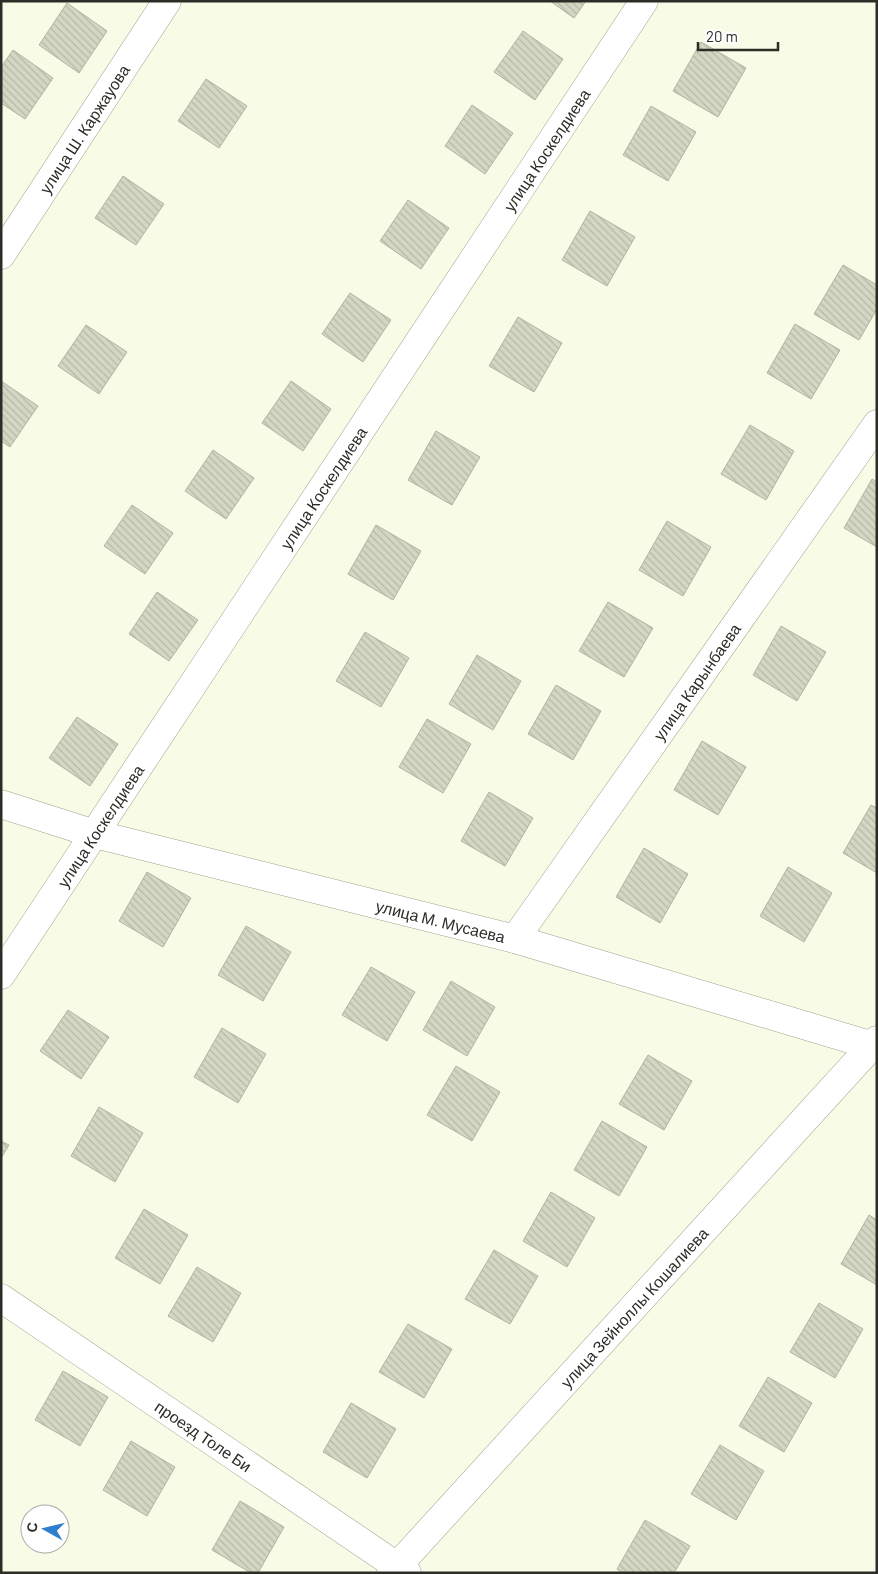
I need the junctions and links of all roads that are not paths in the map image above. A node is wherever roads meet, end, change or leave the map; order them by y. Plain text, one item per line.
1 (167, 1) edge
2 (644, 1) edge
3 (1, 255) edge
4 (874, 434) edge
5 (1, 804) edge
6 (95, 834) junction
7 (515, 939) junction
8 (1, 975) edge
9 (875, 1044) edge
10 (1, 1298) edge
11 (398, 1570) edge

1 - 3 street, улица Ш. Каржауова
2 - 6 street, улица Коскелдиева
4 - 7 street, улица Карынбаева
5 - 6 street, улица М. Мусаева
6 - 7 street, улица М. Мусаева
6 - 8 street, улица Коскелдиева
7 - 9 street, улица М. Мусаева
9 - 11 street, улица Зейноллы Кошалиева
10 - 11 street, проезд Толе Би

